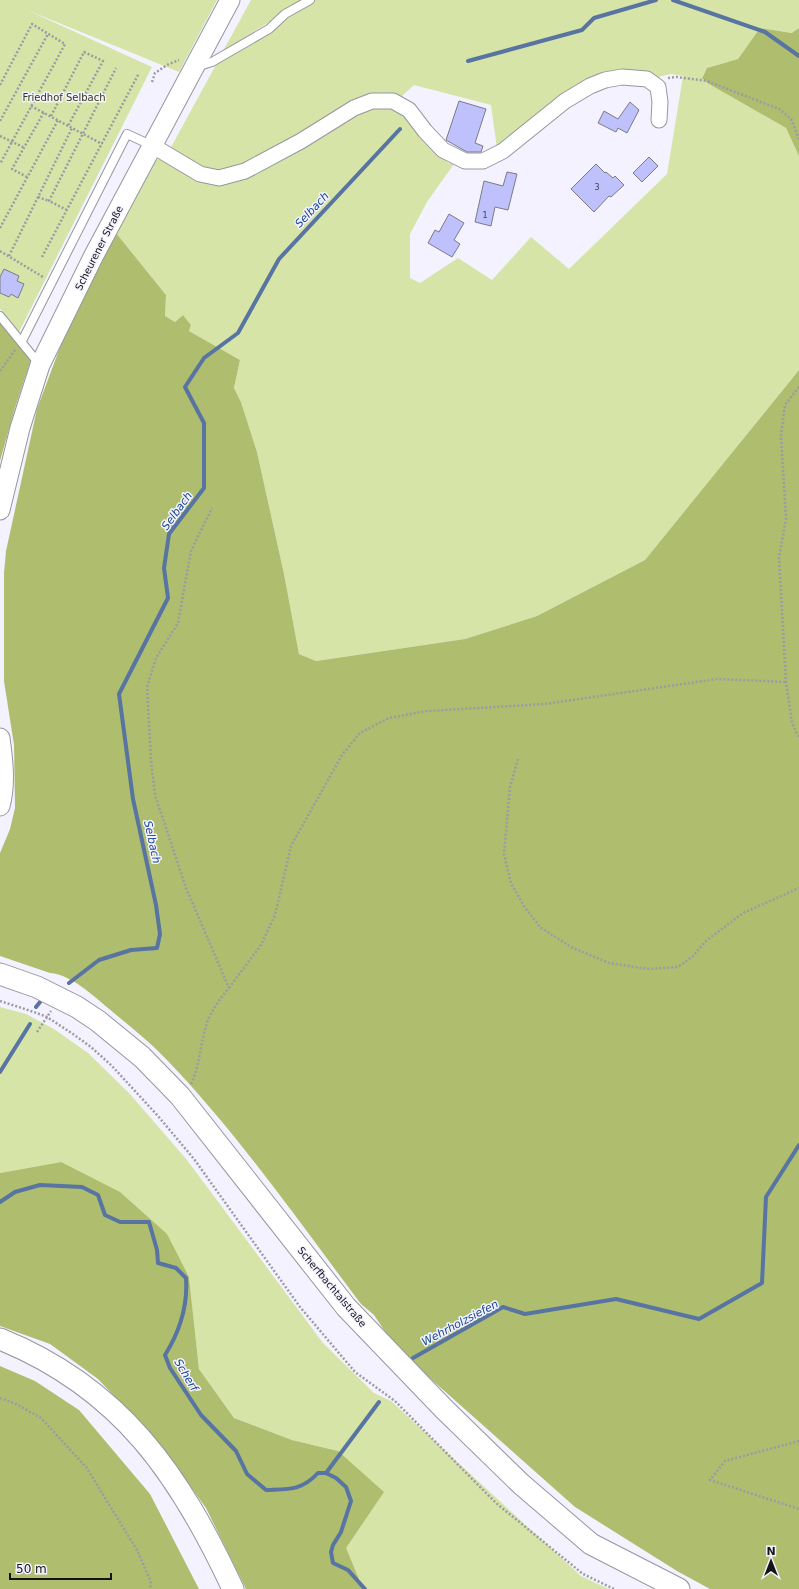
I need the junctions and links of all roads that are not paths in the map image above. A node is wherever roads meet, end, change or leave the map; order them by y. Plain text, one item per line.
1 (230, 0) edge
2 (310, 0) edge
3 (188, 62) junction
4 (659, 120) dead end
5 (153, 146) junction
6 (0, 316) edge
7 (22, 341) junction
8 (40, 364) junction
9 (0, 510) edge
10 (0, 738) edge
11 (0, 806) edge
12 (0, 974) edge
13 (0, 1339) edge
14 (233, 1589) edge
15 (679, 1589) edge

1 - 3 street, Scheurener Straße
2 - 3 lane
3 - 5 street, Scheurener Straße
4 - 5 street
5 - 7 lane
5 - 8 street, Scheurener Straße
6 - 7 lane
7 - 8 lane
8 - 9 street, Scheurener Straße
10 - 11 street
12 - 15 main road, Scherfbachtalstraße
13 - 14 main road

